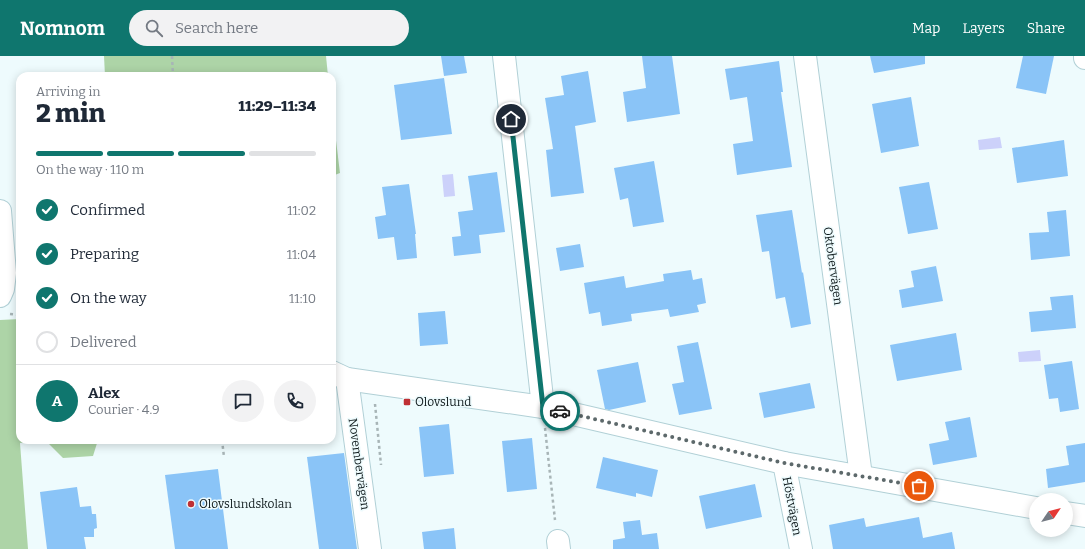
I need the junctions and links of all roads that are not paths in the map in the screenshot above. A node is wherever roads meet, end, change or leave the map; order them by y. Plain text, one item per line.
1 (504, 56) edge
2 (805, 56) edge
3 (0, 211) edge
4 (0, 296) edge
5 (340, 376) edge
6 (546, 408) junction
7 (784, 463) junction
8 (861, 476) junction
9 (1029, 507) edge
10 (1073, 514) edge
11 (1085, 516) edge
12 (370, 549) edge
13 (801, 549) edge

1 - 6 street
2 - 8 street, Oktobervägen
3 - 4 street
5 - 6 street, Novembervägen
5 - 12 street, Novembervägen
6 - 7 street, Novembervägen
7 - 8 street, Novembervägen
7 - 13 street, Höstvägen
8 - 9 street, Novembervägen
10 - 11 street

